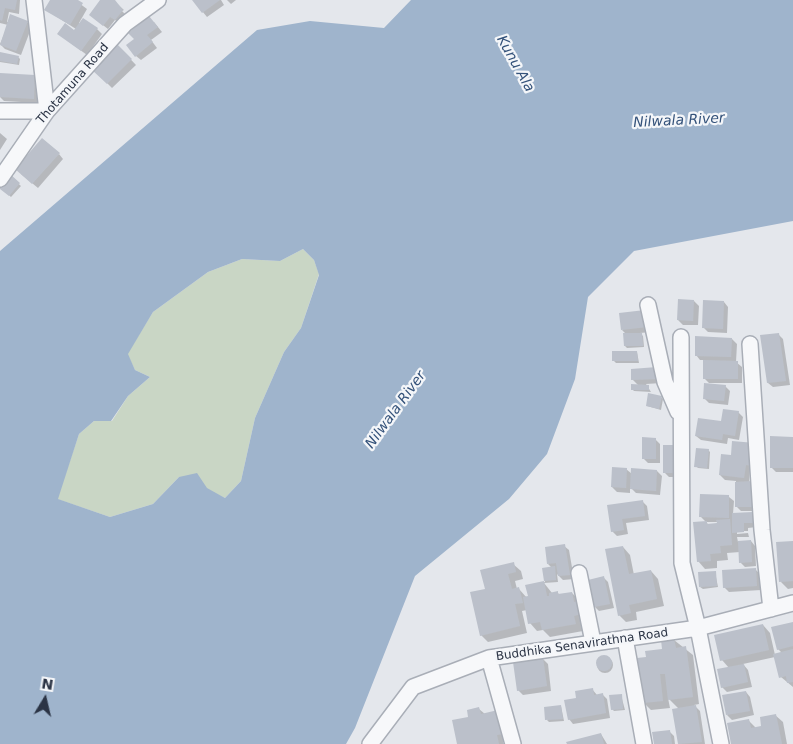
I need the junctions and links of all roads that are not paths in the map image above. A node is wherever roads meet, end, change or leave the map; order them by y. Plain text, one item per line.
1 (34, 0) edge
2 (158, 0) edge
3 (0, 111) edge
4 (47, 111) junction
5 (0, 179) edge
6 (648, 305) dead end
7 (681, 337) dead end
8 (750, 344) dead end
9 (680, 418) junction
10 (579, 572) dead end
11 (793, 603) edge
12 (771, 609) junction
13 (698, 628) junction
14 (625, 638) junction
15 (593, 642) junction
16 (490, 658) junction
17 (370, 744) edge
18 (513, 744) edge
19 (644, 744) edge
20 (721, 744) edge

1 - 4 street
2 - 4 street, Thotamuna Road
3 - 4 street
4 - 5 street, Thotamuna Road
6 - 9 street
7 - 9 street
8 - 12 street
9 - 13 street
10 - 15 street
11 - 12 street, Buddhika Senavirathna Road
12 - 13 street, Buddhika Senavirathna Road
13 - 14 street, Buddhika Senavirathna Road
13 - 20 street
14 - 15 street, Buddhika Senavirathna Road
14 - 19 street
15 - 16 street, Buddhika Senavirathna Road
16 - 17 street, Buddhika Senavirathna Road
16 - 18 street

